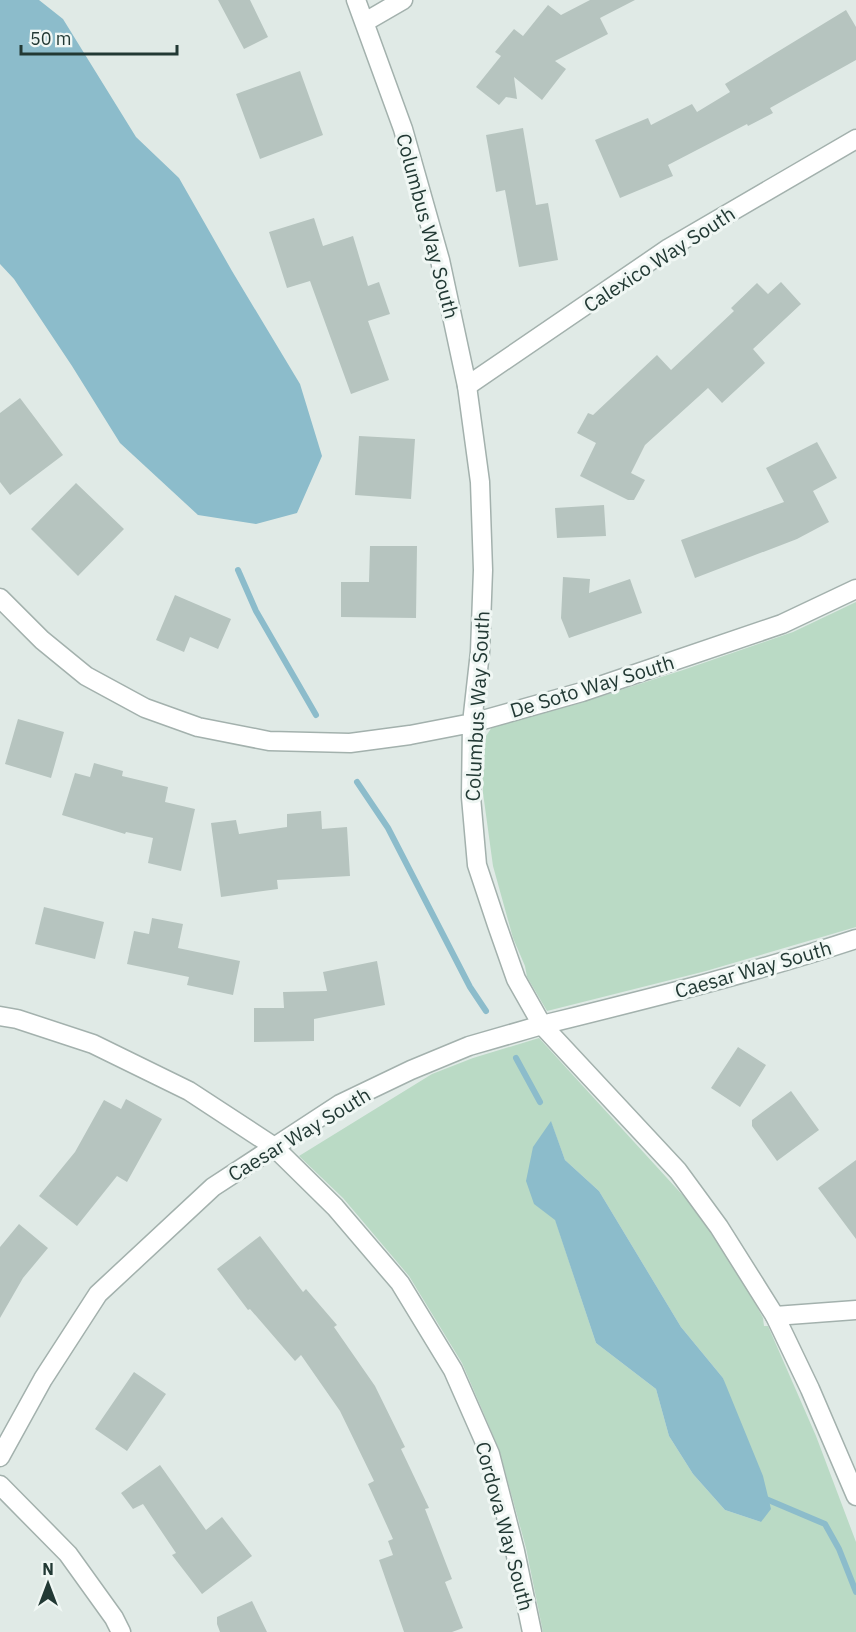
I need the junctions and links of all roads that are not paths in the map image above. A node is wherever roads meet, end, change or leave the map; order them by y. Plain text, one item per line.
1 (356, 0) edge
2 (404, 0) edge
3 (365, 22) junction
4 (856, 139) edge
5 (467, 386) junction
6 (856, 589) edge
7 (0, 598) edge
8 (472, 723) junction
9 (856, 939) edge
10 (0, 1016) edge
11 (542, 1025) junction
12 (273, 1146) junction
13 (856, 1310) edge
14 (775, 1316) junction
15 (0, 1457) edge
16 (0, 1485) edge
17 (856, 1496) edge
18 (121, 1632) edge
19 (532, 1632) edge

1 - 3 street, Columbus Way South
2 - 3 street
3 - 5 street, Columbus Way South
4 - 5 street, Calexico Way South
5 - 8 street, Columbus Way South
6 - 8 street, De Soto Way South
7 - 8 street, De Soto Way South
8 - 11 street, Columbus Way South
9 - 11 street, Caesar Way South
10 - 12 street, Cordova Way South
11 - 12 street, Caesar Way South
11 - 14 street, Columbus Way South
12 - 15 street, Caesar Way South
12 - 19 street, Cordova Way South
13 - 14 street
14 - 17 street, Columbus Way South
16 - 18 street

